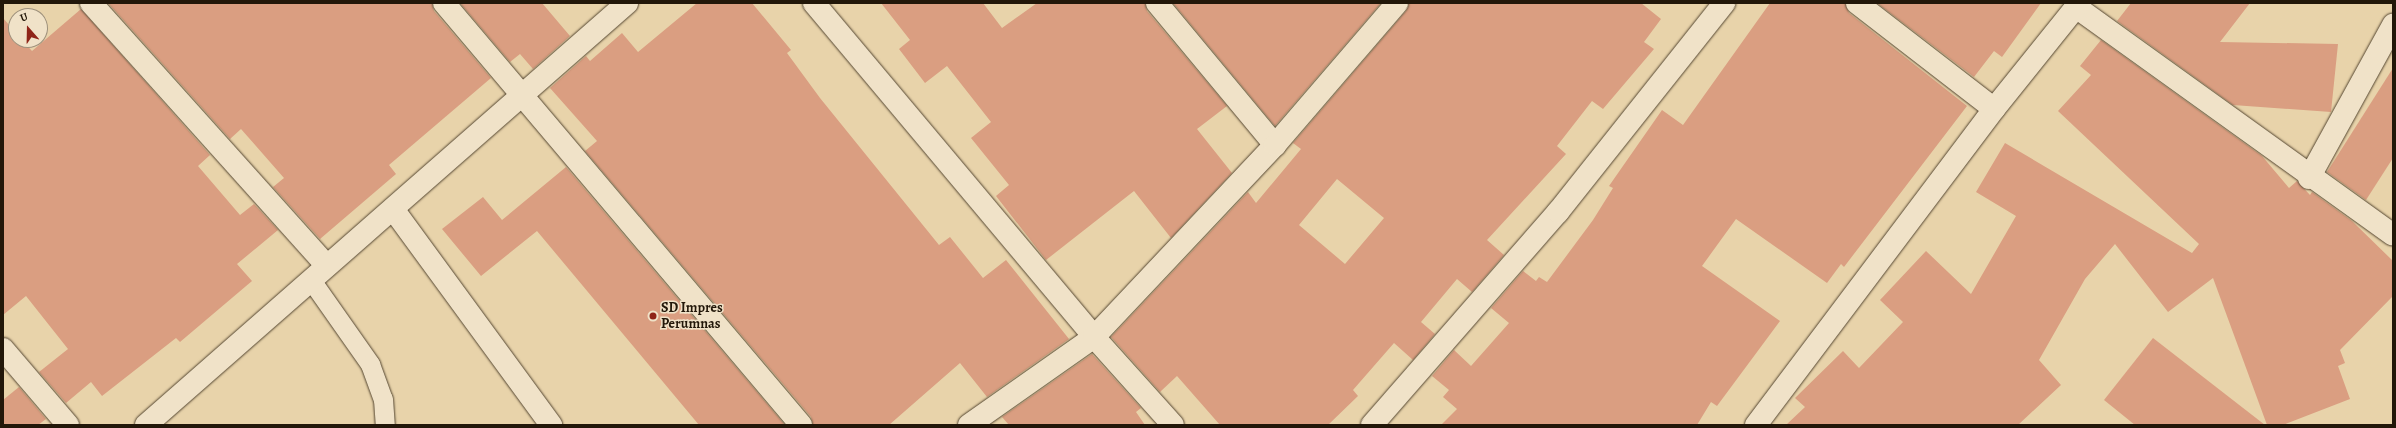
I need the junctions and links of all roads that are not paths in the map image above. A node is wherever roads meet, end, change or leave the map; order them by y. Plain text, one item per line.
1 (91, 3) edge
2 (444, 3) edge
3 (627, 3) edge
4 (814, 3) edge
5 (1157, 3) edge
6 (1397, 3) edge
7 (1724, 3) edge
8 (1857, 3) edge
9 (2077, 5) edge
10 (2393, 25) edge
11 (520, 97) junction
12 (1994, 109) junction
13 (1275, 145) junction
14 (2309, 178) junction
15 (393, 209) junction
16 (2393, 235) edge
17 (327, 266) junction
18 (311, 280) junction
19 (1094, 338) junction
20 (3, 349) edge
21 (68, 425) edge
22 (146, 425) edge
23 (385, 425) edge
24 (551, 425) edge
25 (801, 425) edge
26 (968, 425) edge
27 (1173, 425) edge
28 (1372, 425) edge
29 (1756, 425) edge

1 - 17 street
2 - 11 street
3 - 11 street
4 - 19 street
5 - 13 street
6 - 13 street
7 - 28 street
8 - 12 street
9 - 12 street
9 - 14 street
10 - 14 street
11 - 15 street
11 - 25 street
12 - 29 street
13 - 19 street
14 - 16 street
15 - 17 street
15 - 24 street
17 - 18 street
18 - 22 street
18 - 23 lane
19 - 26 street
19 - 27 street
20 - 21 street

